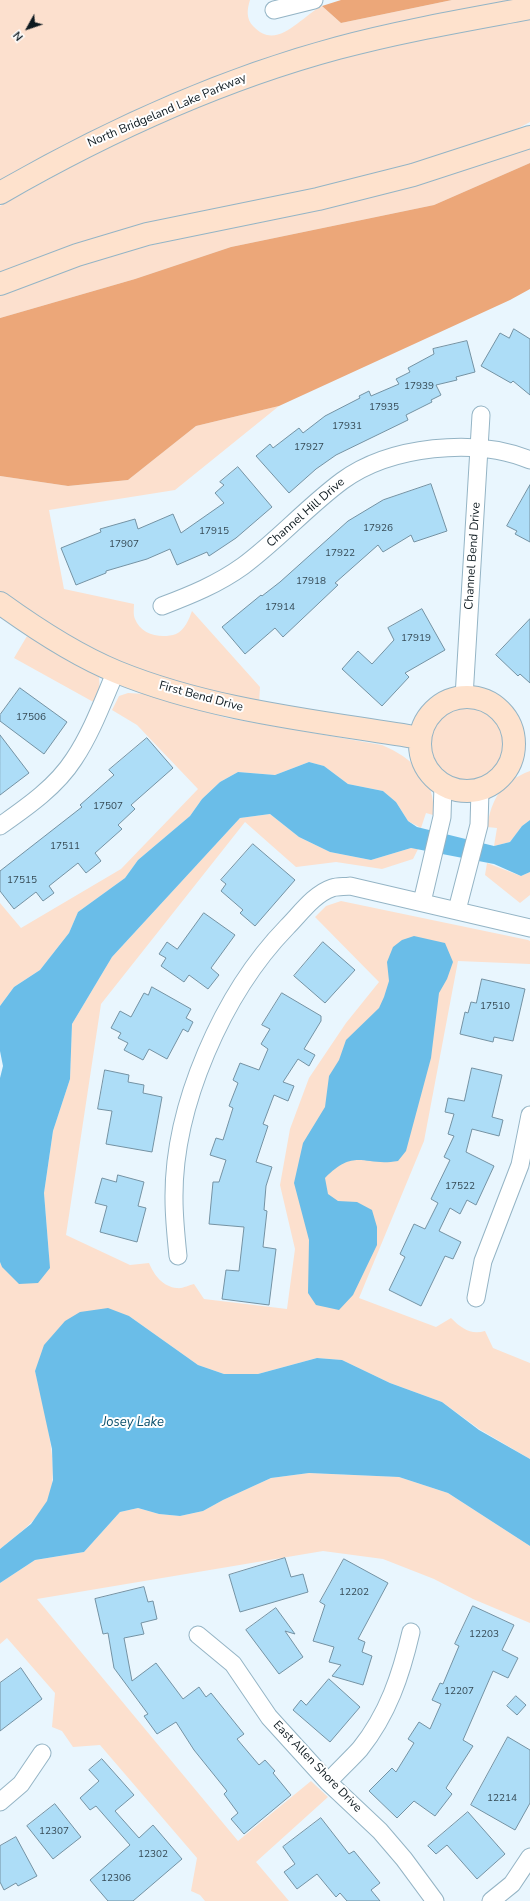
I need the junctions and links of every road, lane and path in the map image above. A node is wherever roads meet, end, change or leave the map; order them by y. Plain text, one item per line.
1 (314, 0) edge
2 (530, 8) edge
3 (274, 10) dead end
4 (530, 137) edge
5 (0, 193) edge
6 (0, 284) edge
7 (481, 415) dead end
8 (480, 447) junction
9 (530, 460) edge
10 (0, 603) edge
11 (162, 606) dead end
12 (116, 671) junction
13 (464, 696) junction
14 (420, 738) junction
15 (522, 751) edge
16 (443, 785) junction
17 (480, 790) junction
18 (0, 826) edge
19 (422, 902) junction
20 (457, 910) junction
21 (530, 928) edge
22 (530, 1115) edge
23 (178, 1256) dead end
24 (476, 1298) dead end
25 (411, 1632) dead end
26 (198, 1635) dead end
27 (42, 1753) dead end
28 (328, 1782) junction
29 (0, 1802) edge
30 (530, 1857) edge
31 (435, 1901) edge
32 (491, 1901) edge

1 - 3 street
2 - 5 main road, North Bridgeland Lake Parkway
4 - 6 main road
7 - 8 street, Channel Bend Drive
8 - 9 street, Channel Hill Drive
8 - 11 street, Channel Hill Drive
8 - 13 street, Channel Bend Drive
10 - 12 main road, First Bend Drive
12 - 14 main road, First Bend Drive
12 - 18 street
13 - 14 main road
13 - 15 main road
14 - 16 main road
15 - 17 main road
16 - 17 main road
16 - 19 street
17 - 20 street
19 - 20 street
19 - 23 street
20 - 21 street
22 - 24 street
25 - 28 street
26 - 28 street, East Allen Shore Drive
27 - 29 street
28 - 31 street, East Allen Shore Drive
30 - 32 street

